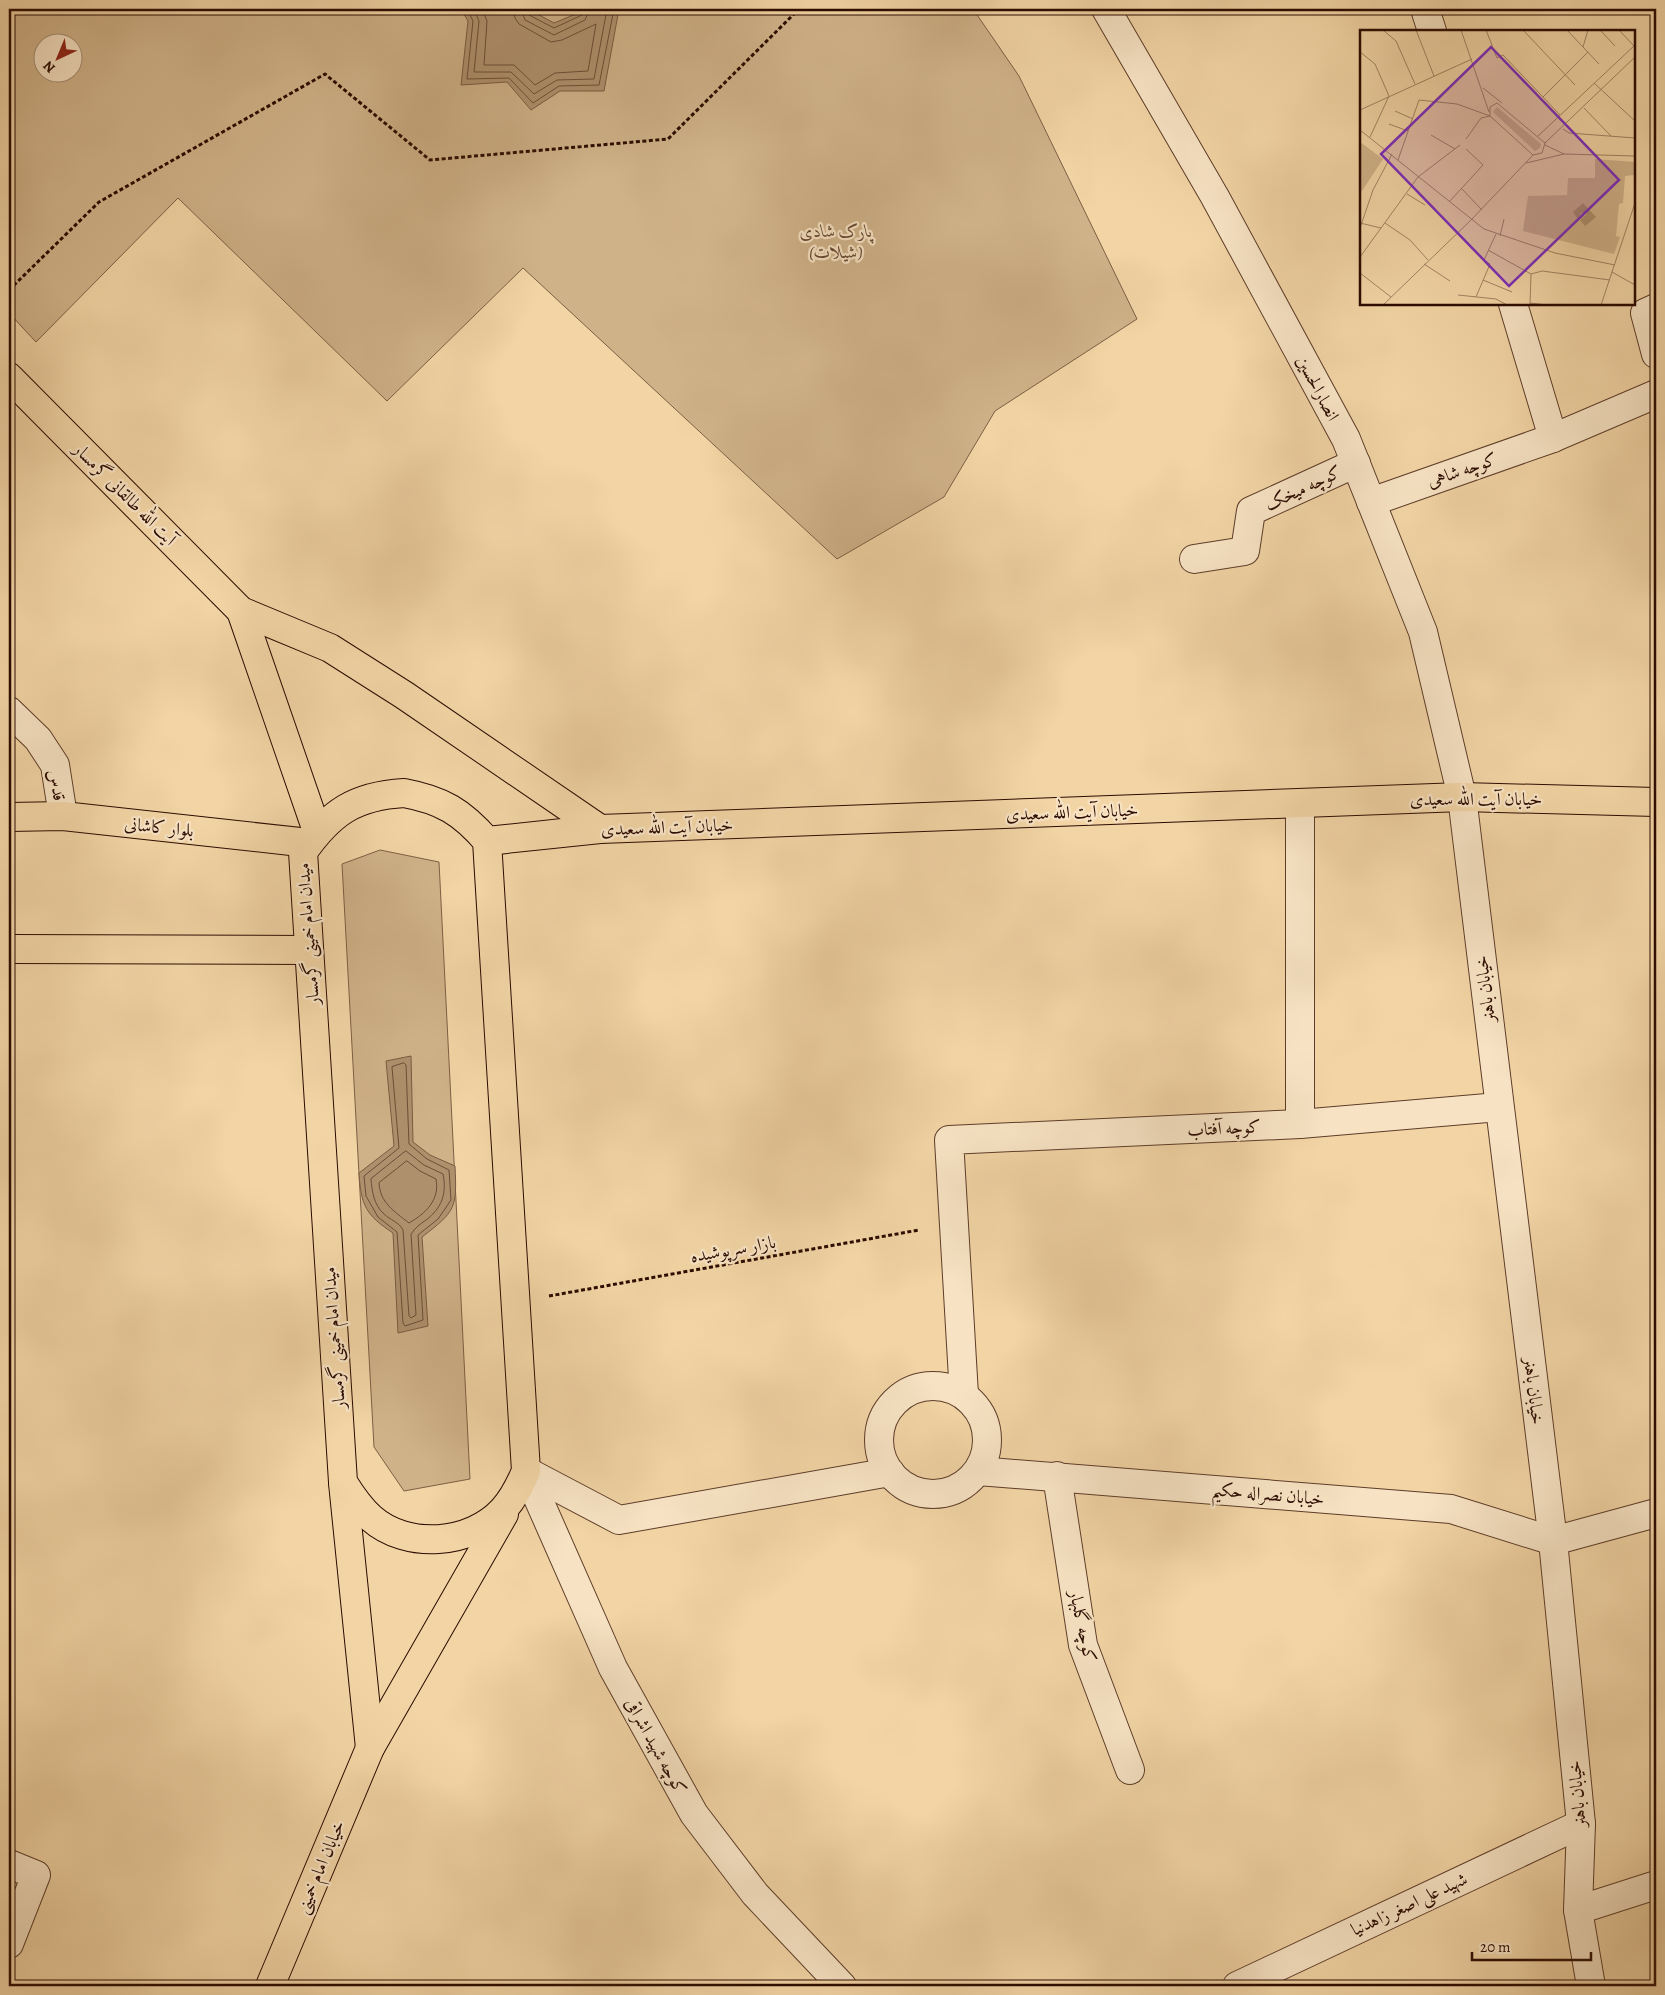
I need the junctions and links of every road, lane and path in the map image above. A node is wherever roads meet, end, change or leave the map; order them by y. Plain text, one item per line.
1 (799, 9) edge
2 (1106, 9) edge
3 (1425, 9) edge
4 (1432, 30) edge
5 (9, 290) edge
6 (1513, 305) edge
7 (1656, 308) edge
8 (1656, 354) edge
9 (9, 377) edge
10 (1656, 394) edge
11 (1553, 438) junction
12 (1356, 464) junction
13 (1371, 502) junction
14 (1194, 559) dead end
15 (241, 611) junction
16 (9, 711) edge
17 (1462, 797) junction
18 (1656, 802) edge
19 (1300, 803) junction
20 (63, 816) junction
21 (9, 817) edge
22 (600, 830) junction
23 (313, 837) junction
24 (488, 841) junction
25 (9, 949) edge
26 (309, 950) junction
27 (1499, 1107) junction
28 (1300, 1124) junction
29 (954, 1224) junction
30 (516, 1302) junction
31 (964, 1395) junction
32 (978, 1471) junction
33 (890, 1472) junction
34 (1057, 1476) junction
35 (343, 1482) junction
36 (521, 1482) junction
37 (1656, 1513) edge
38 (1553, 1541) junction
39 (370, 1748) junction
40 (1130, 1770) dead end
41 (1581, 1824) junction
42 (9, 1864) edge
43 (1656, 1885) edge
44 (1578, 1910) junction
45 (9, 1944) edge
46 (1285, 1976) edge
47 (270, 1986) edge
48 (842, 1986) edge
49 (1237, 1986) edge
50 (1591, 1986) edge

1 - 5 path
2 - 12 street, انصارالحسین
3 - 4 street
6 - 11 street
7 - 8 street
9 - 15 main road, آیت الله طالقانی گرمسار
10 - 11 street, کوچه شاهی
11 - 13 street, کوچه شاهی
12 - 13 street, انصارالحسین
12 - 14 street, کوچه میخک
13 - 17 street, انصارالحسین
15 - 22 main road
15 - 23 main road
16 - 20 street, قدس
17 - 18 main road, خیابان آیت الله سعیدی
17 - 19 main road, خیابان آیت الله سعیدی
17 - 27 street, خیابان باهنر
19 - 22 main road, خیابان آیت الله سعیدی
19 - 28 street
20 - 21 main road, بلوار کاشانی
20 - 23 main road, بلوار کاشانی
22 - 24 main road, خیابان آیت الله سعیدی
23 - 24 main road
23 - 26 main road, میدان امام خمینی گرمسار
24 - 30 main road
25 - 26 main road
26 - 35 main road, میدان امام خمینی گرمسار
27 - 28 street, کوچه آفتاب
27 - 38 street, خیابان باهنر
28 - 29 street, کوچه آفتاب
29 - 30 path, بازار سرپوشیده
29 - 31 street
30 - 36 main road
31 - 32 street
31 - 33 street
32 - 33 street
32 - 34 street, خیابان نصراله حکیم
33 - 36 street
34 - 38 street, خیابان نصراله حکیم
34 - 40 street, کوچه گلبهار
35 - 36 main road, میدان امام خمینی گرمسار
35 - 39 main road
36 - 39 main road, خیابان امام خمینی
36 - 48 street, کوچه شهید اشراقی
37 - 38 street
38 - 41 street, خیابان باهنر
39 - 47 main road, خیابان امام خمینی
41 - 44 street, خیابان باهنر
41 - 46 street, شهید علی اصغر زاهدنیا
42 - 45 street
43 - 44 street
44 - 50 street, خیابان باهنر
46 - 49 street, شهید علی اصغر زاهدنیا

